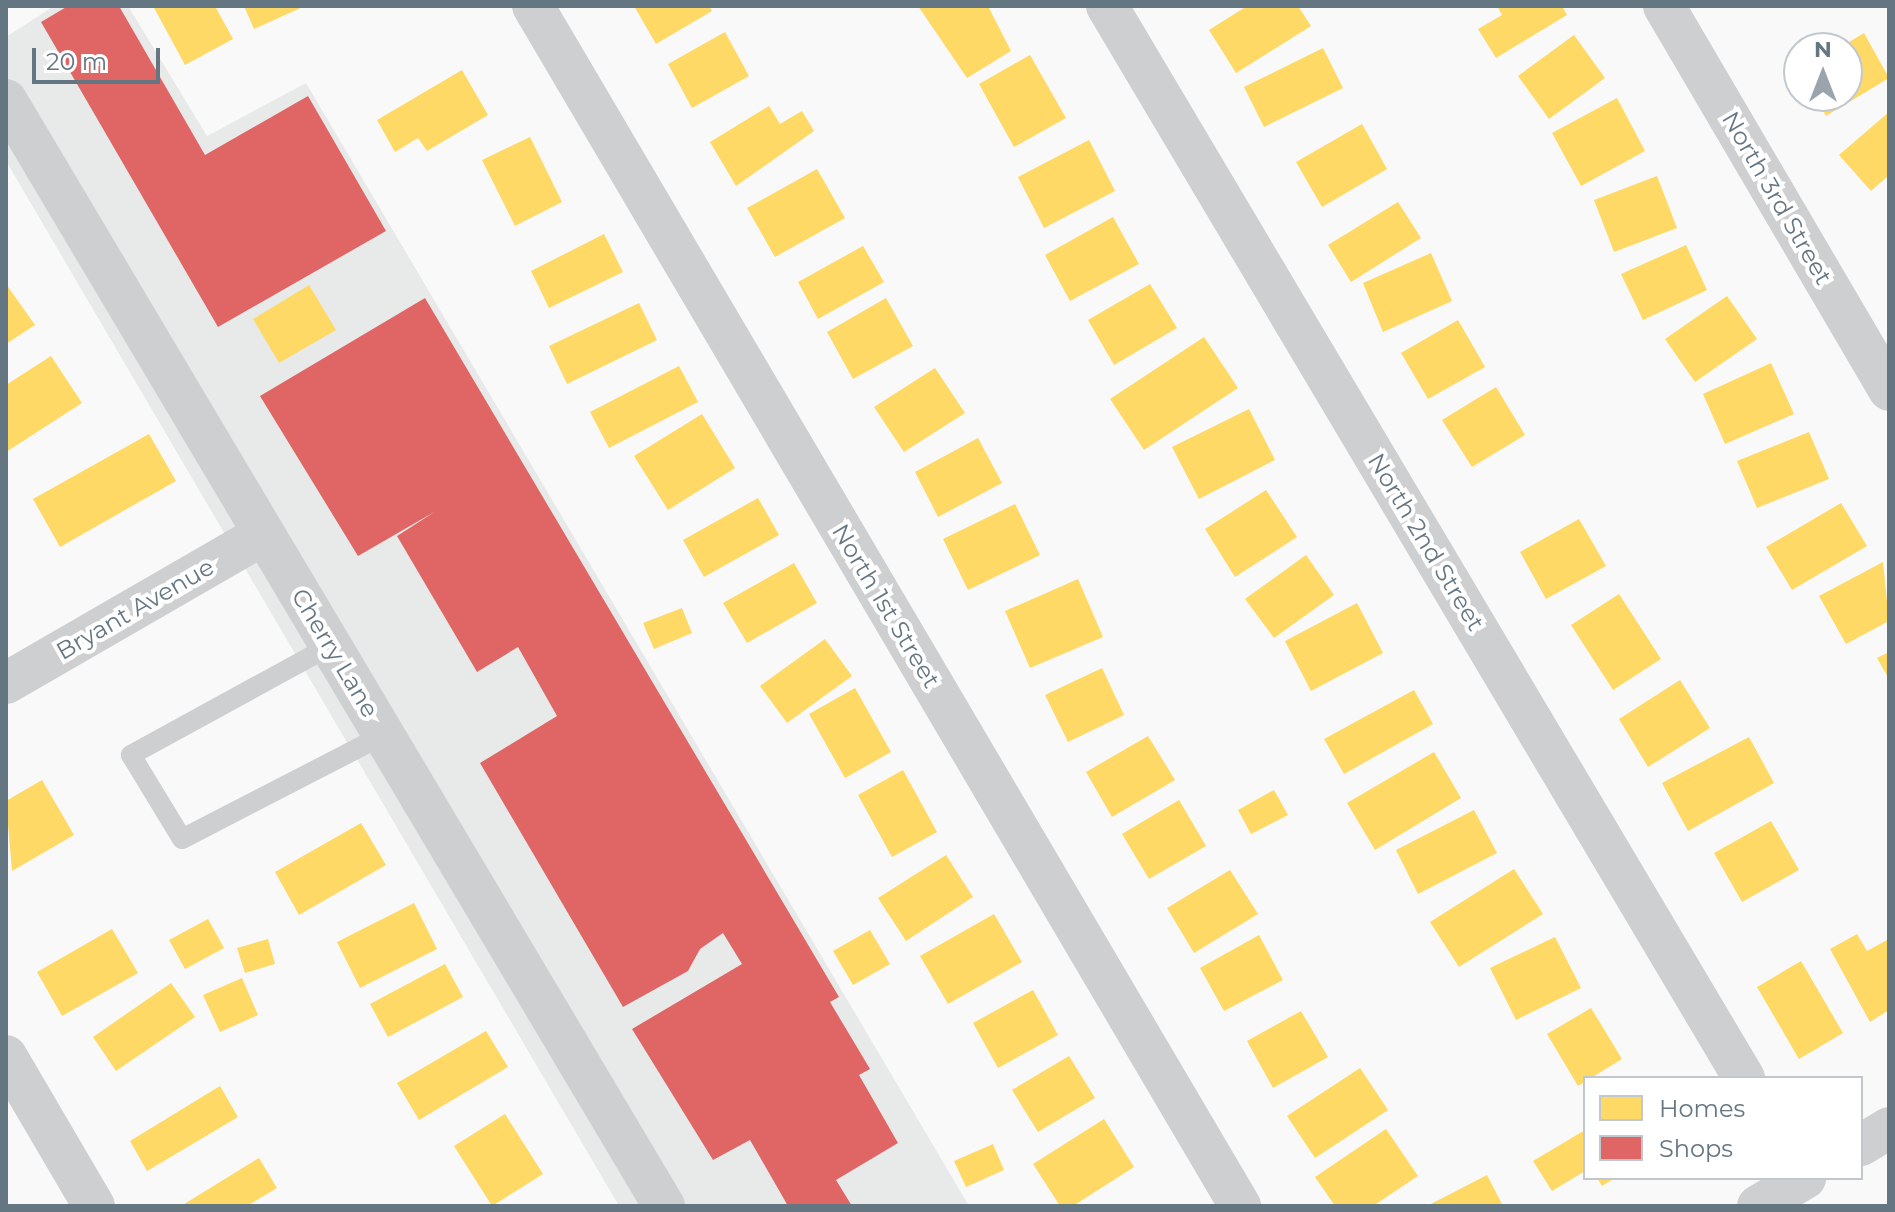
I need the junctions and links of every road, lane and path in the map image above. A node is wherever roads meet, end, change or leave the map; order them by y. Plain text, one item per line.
1 (533, 6) edge
2 (1107, 6) edge
3 (1664, 6) edge
4 (6, 100) edge
5 (1889, 390) edge
6 (264, 534) junction
7 (330, 646) junction
8 (6, 683) edge
9 (385, 734) junction
10 (6, 1056) edge
11 (1743, 1076) edge
12 (1889, 1128) edge
13 (1863, 1144) edge
14 (1801, 1180) edge
15 (1805, 1180) edge
16 (94, 1206) edge
17 (664, 1206) edge
18 (1240, 1206) edge
19 (1758, 1206) edge
20 (1820, 1206) edge

1 - 18 street, North 1st Street
2 - 11 street, North 2nd Street
3 - 5 street, North 3rd Street
4 - 6 street, Cherry Lane
6 - 7 street, Cherry Lane
6 - 8 street, Bryant Avenue
7 - 9 street, Cherry Lane
7 - 9 lane
9 - 17 street, Cherry Lane
10 - 16 street
12 - 13 street
14 - 19 street
15 - 20 street

